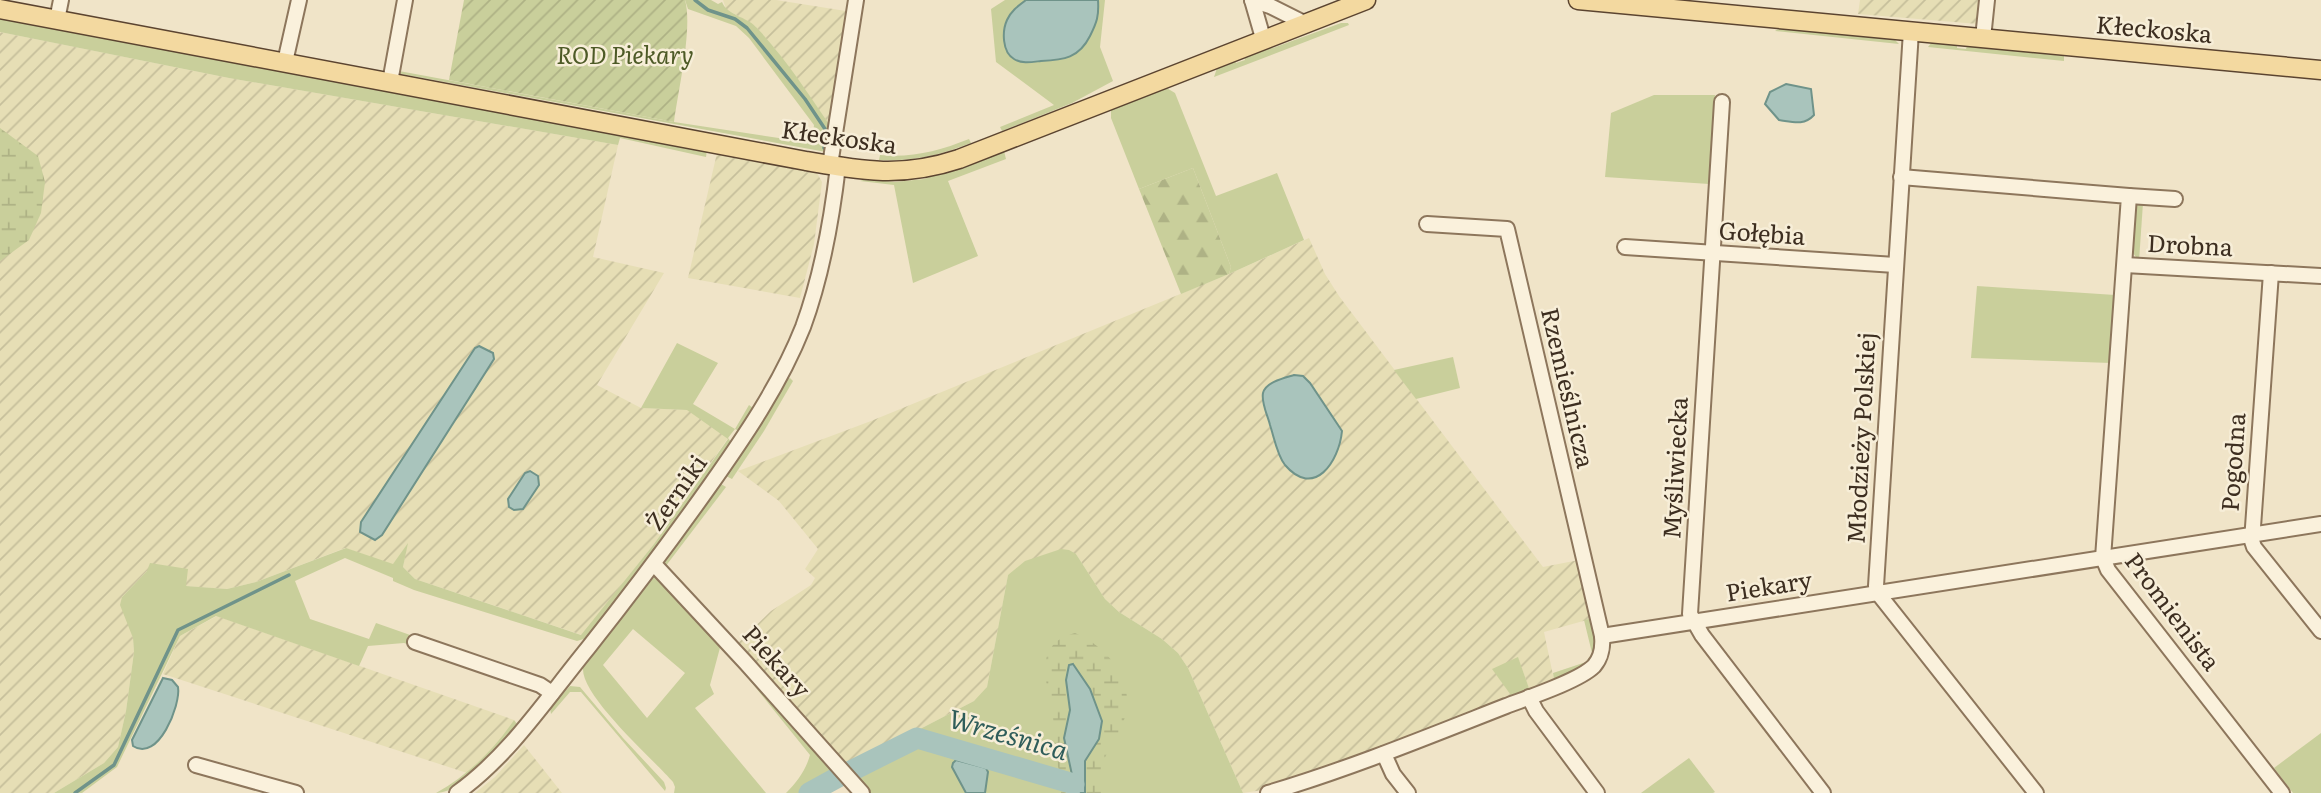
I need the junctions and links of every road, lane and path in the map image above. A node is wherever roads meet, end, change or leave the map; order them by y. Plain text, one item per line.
1 (61, 0) edge
2 (299, 0) edge
3 (405, 0) edge
4 (856, 0) edge
5 (1366, 0) edge
6 (1578, 0) edge
7 (1987, 0) edge
8 (1675, 5) edge
9 (0, 9) edge
10 (57, 20) junction
11 (1304, 23) junction
12 (1911, 31) junction
13 (1263, 38) junction
14 (1983, 38) junction
15 (285, 62) junction
16 (2321, 70) edge
17 (390, 82) junction
18 (1721, 102) dead end
19 (834, 166) junction
20 (1901, 177) junction
21 (2129, 196) junction
22 (2175, 199) dead end
23 (1427, 224) dead end
24 (1625, 247) dead end
25 (1712, 253) junction
26 (1895, 265) junction
27 (2124, 265) junction
28 (2271, 274) junction
29 (2321, 276) edge
30 (2321, 524) edge
31 (2252, 534) junction
32 (2103, 558) junction
33 (654, 564) junction
34 (1878, 593) junction
35 (1693, 621) junction
36 (2321, 631) edge
37 (1602, 636) junction
38 (415, 642) dead end
39 (552, 693) junction
40 (1529, 697) junction
41 (1384, 754) junction
42 (196, 765) dead end
43 (296, 793) edge
44 (457, 793) edge
45 (862, 793) edge
46 (1268, 793) edge
47 (1408, 793) edge
48 (1597, 793) edge
49 (1823, 793) edge
50 (2036, 793) edge
51 (2282, 793) edge

1 - 10 street
2 - 15 street
3 - 17 street
4 - 19 street, Żerniki
5 - 11 main road, Kłeckoska
6 - 8 main road, Kłeckoska
7 - 14 street
8 - 12 main road, Kłeckoska
9 - 10 main road, Kłeckoska
10 - 15 main road, Kłeckoska
11 - 13 main road, Kłeckoska
11 - 13 street
12 - 14 main road, Kłeckoska
12 - 20 street, Młodzieży Polskiej
13 - 19 main road, Kłeckoska
14 - 16 main road, Kłeckoska
15 - 17 main road, Kłeckoska
17 - 19 main road, Kłeckoska
18 - 25 street, Myśliwiecka
19 - 33 street, Żerniki
20 - 21 street, Drobna
20 - 26 street, Młodzieży Polskiej
21 - 22 street, Drobna
21 - 27 street, Drobna
23 - 37 street, Rzemieślnicza
24 - 25 street, Gołębia
25 - 26 street, Gołębia
25 - 35 street, Myśliwiecka
26 - 34 street, Młodzieży Polskiej
27 - 28 street, Drobna
27 - 32 street, Promienista
28 - 29 street, Drobna
28 - 31 street, Pogodna
30 - 31 street, Piekary
31 - 32 street, Piekary
31 - 36 street, Pogodna
32 - 34 street, Piekary
32 - 51 street, Promienista
33 - 39 street, Żerniki
33 - 45 street, Piekary
34 - 35 street, Piekary
34 - 50 street
35 - 37 street, Piekary
35 - 49 street
37 - 40 street
38 - 39 street
39 - 44 street, Żerniki
40 - 41 street
40 - 48 street
41 - 46 street
41 - 47 street
42 - 43 street

